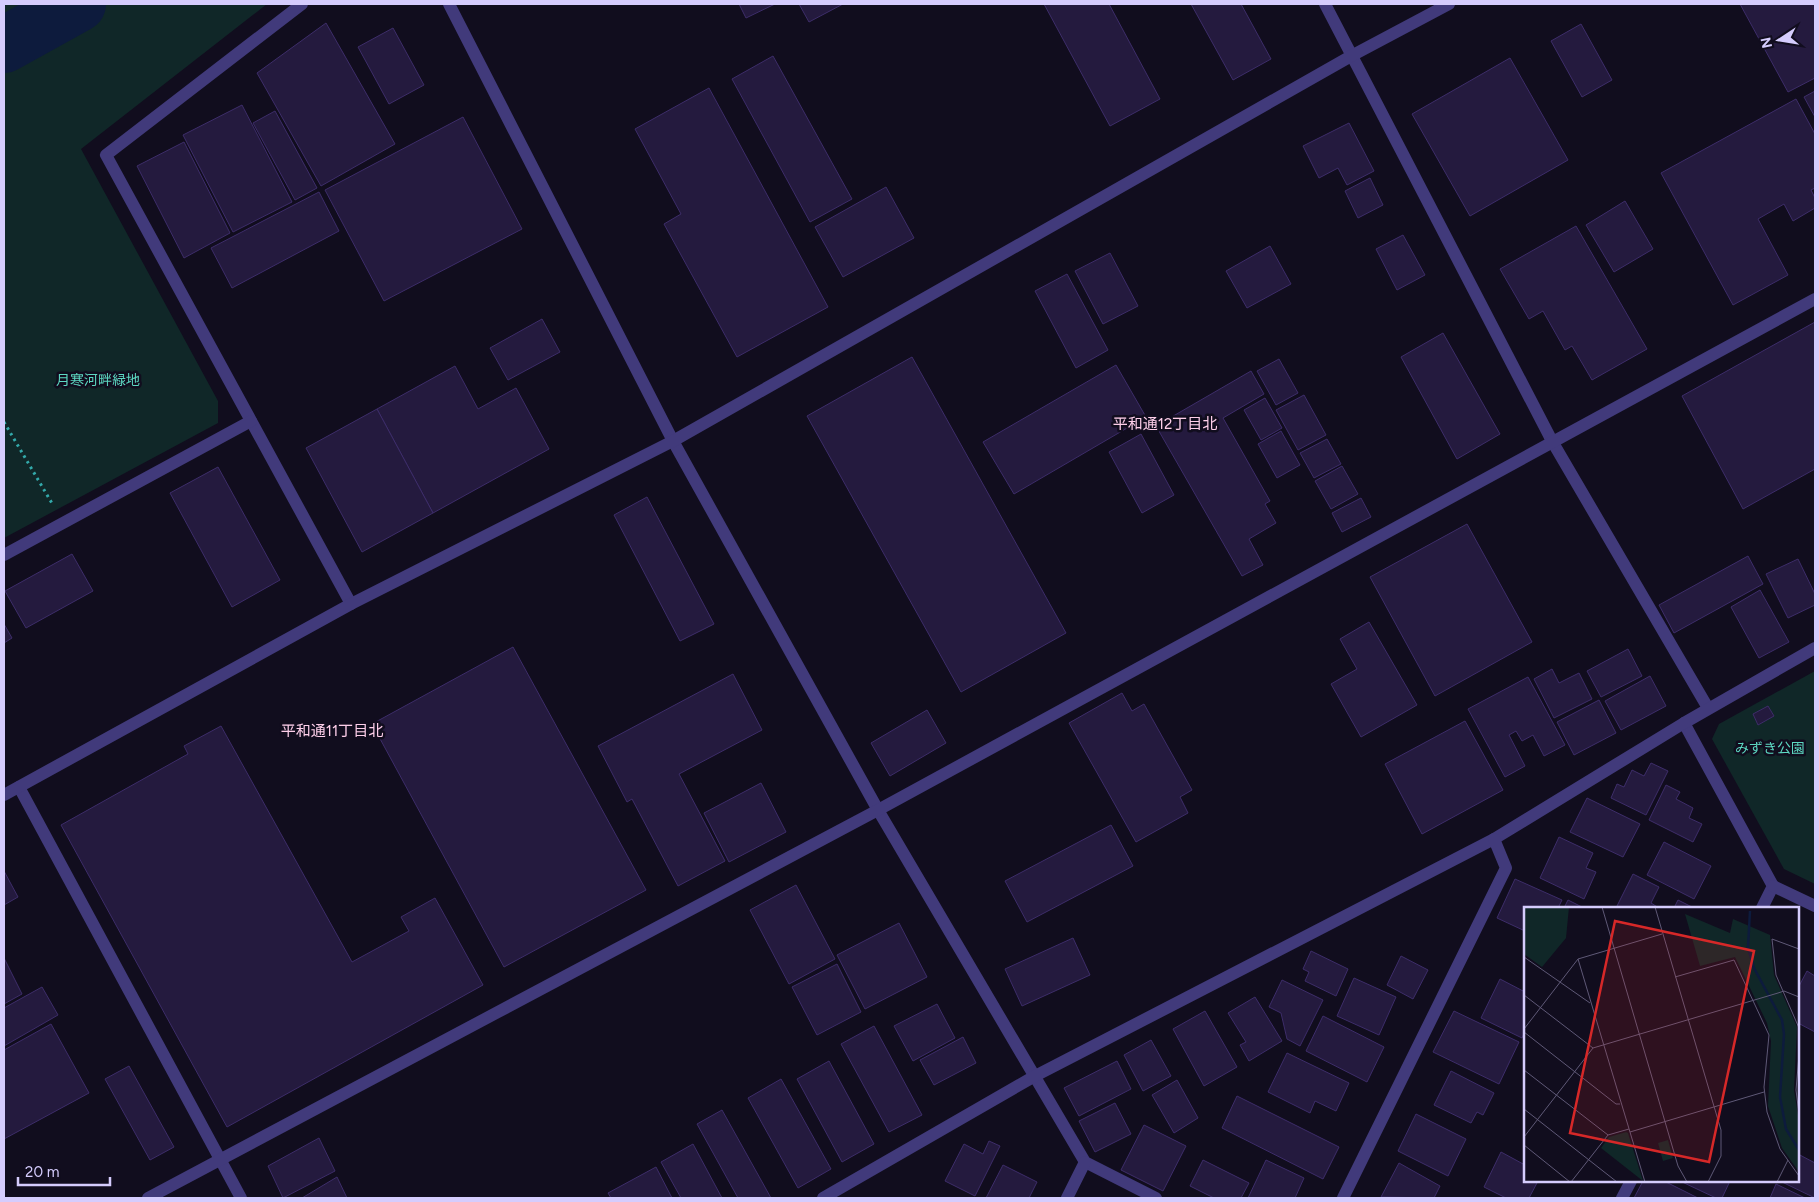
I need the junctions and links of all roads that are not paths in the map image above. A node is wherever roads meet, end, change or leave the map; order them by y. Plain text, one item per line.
1 (302, 4) edge
2 (449, 4) edge
3 (1325, 4) edge
4 (1449, 4) edge
5 (1353, 55) junction
6 (1815, 299) edge
7 (251, 421) junction
8 (672, 441) junction
9 (1552, 441) junction
10 (4, 555) edge
11 (351, 604) junction
12 (1815, 648) edge
13 (1708, 708) junction
14 (1684, 722) junction
15 (19, 787) junction
16 (4, 795) edge
17 (878, 810) junction
18 (1494, 839) junction
19 (1772, 886) junction
20 (1815, 906) edge
21 (1762, 907) edge
22 (1034, 1076) junction
23 (220, 1159) junction
24 (1084, 1162) junction
25 (1630, 1182) edge
26 (148, 1198) edge
27 (241, 1198) edge
28 (823, 1198) edge
29 (1067, 1198) edge
30 (1156, 1198) edge
31 (1342, 1198) edge
32 (1622, 1198) edge

1 - 7 street
2 - 8 street
3 - 5 street
4 - 5 street
5 - 8 street
5 - 9 street
6 - 9 street
7 - 10 street
7 - 11 street
8 - 11 street
8 - 17 street
9 - 13 street
9 - 17 street
11 - 15 street
12 - 13 street
13 - 14 street
14 - 18 street
14 - 19 street
15 - 16 street
15 - 23 street
17 - 22 street
17 - 23 street
18 - 22 street
18 - 31 street
19 - 20 street
19 - 21 street
22 - 24 street
22 - 28 street
23 - 26 street
23 - 27 street
24 - 29 street
24 - 30 street
25 - 32 street

